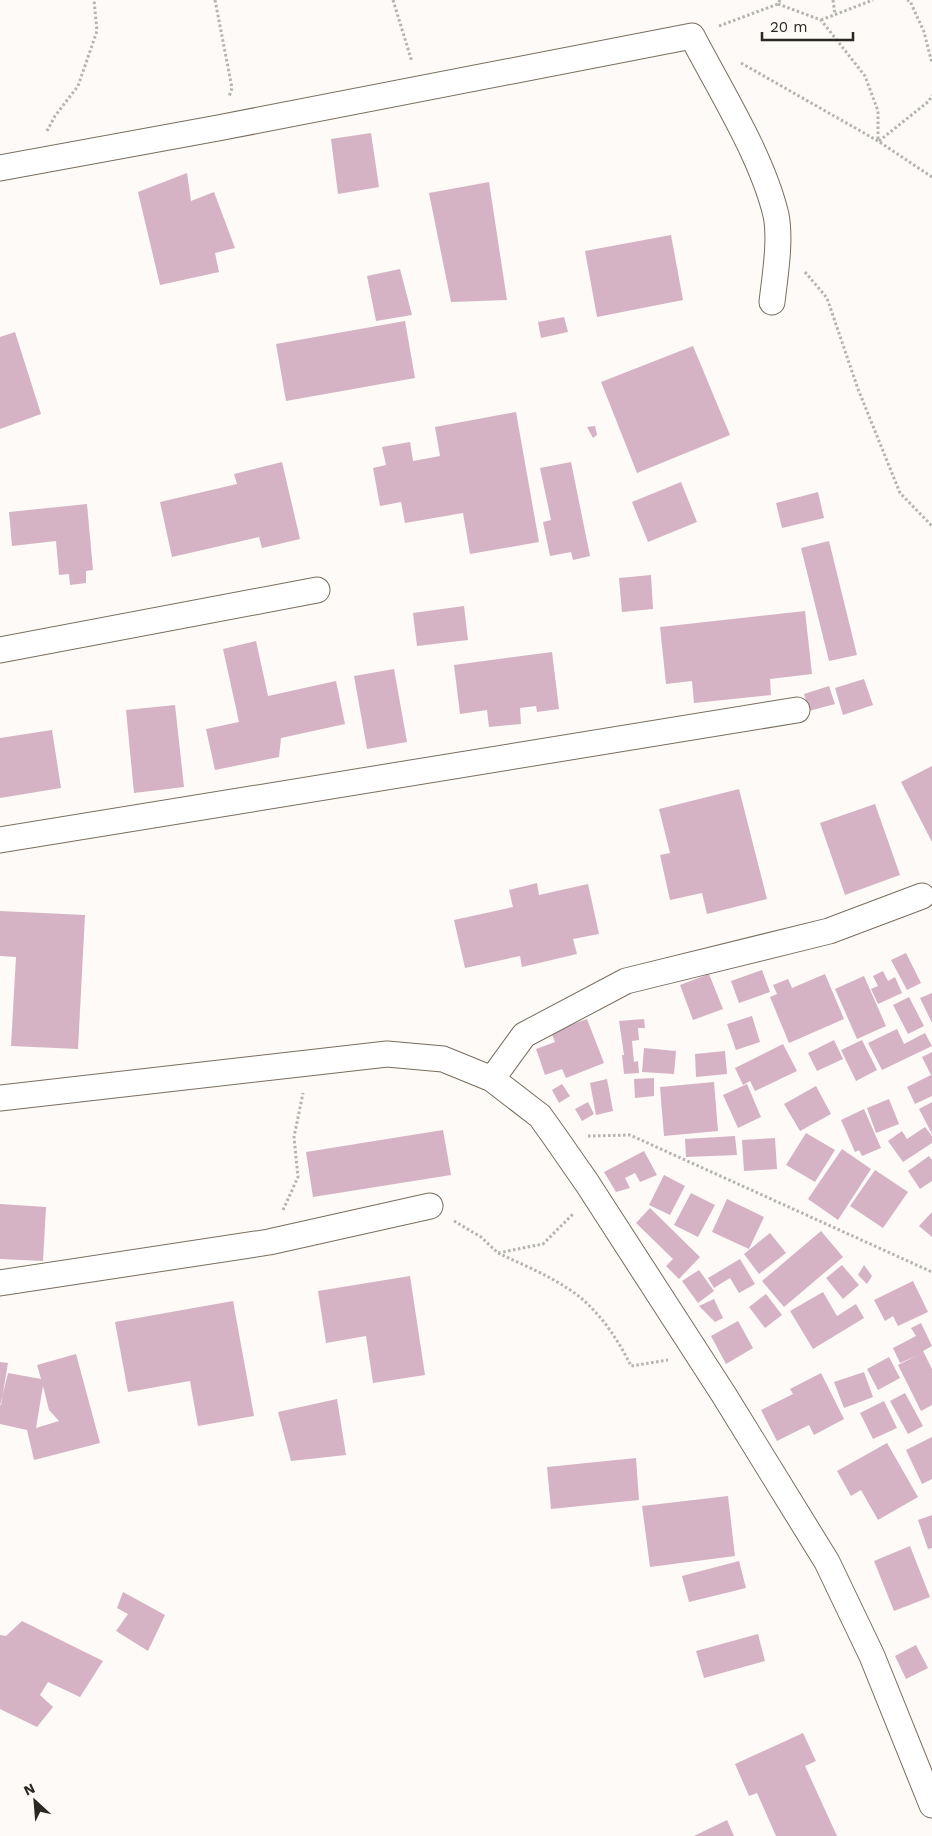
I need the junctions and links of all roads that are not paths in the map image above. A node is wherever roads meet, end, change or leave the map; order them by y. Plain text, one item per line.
1 (0, 168) edge
2 (772, 302) dead end
3 (317, 590) dead end
4 (0, 650) edge
5 (797, 710) dead end
6 (0, 840) edge
7 (922, 896) dead end
8 (492, 1079) junction
9 (0, 1098) edge
10 (430, 1206) road end
11 (0, 1283) edge
12 (932, 1805) edge

1 - 2 street
3 - 4 street
5 - 6 street
7 - 8 street
8 - 9 street
8 - 12 street
10 - 11 street

